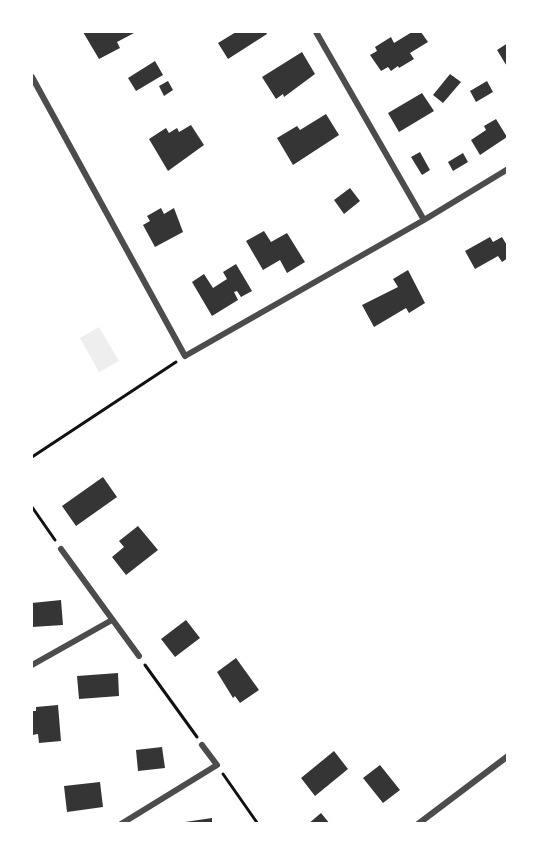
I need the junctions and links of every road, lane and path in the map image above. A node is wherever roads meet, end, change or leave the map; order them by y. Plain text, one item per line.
1 (316, 32) edge
2 (32, 78) edge
3 (507, 169) edge
4 (424, 220) junction
5 (185, 356) junction
6 (32, 458) edge
7 (32, 507) edge
8 (61, 549) joint
9 (112, 620) junction
10 (139, 656) joint
11 (32, 665) edge
12 (202, 745) joint
13 (507, 756) edge
14 (217, 765) junction
15 (121, 824) edge
16 (258, 824) edge
17 (418, 824) edge

1 - 4 street
2 - 5 street
3 - 4 street
4 - 5 street
5 - 6 path
7 - 8 path
8 - 9 street
9 - 10 street
9 - 11 street
10 - 12 path
12 - 14 street
13 - 17 street
14 - 15 street
14 - 16 path

